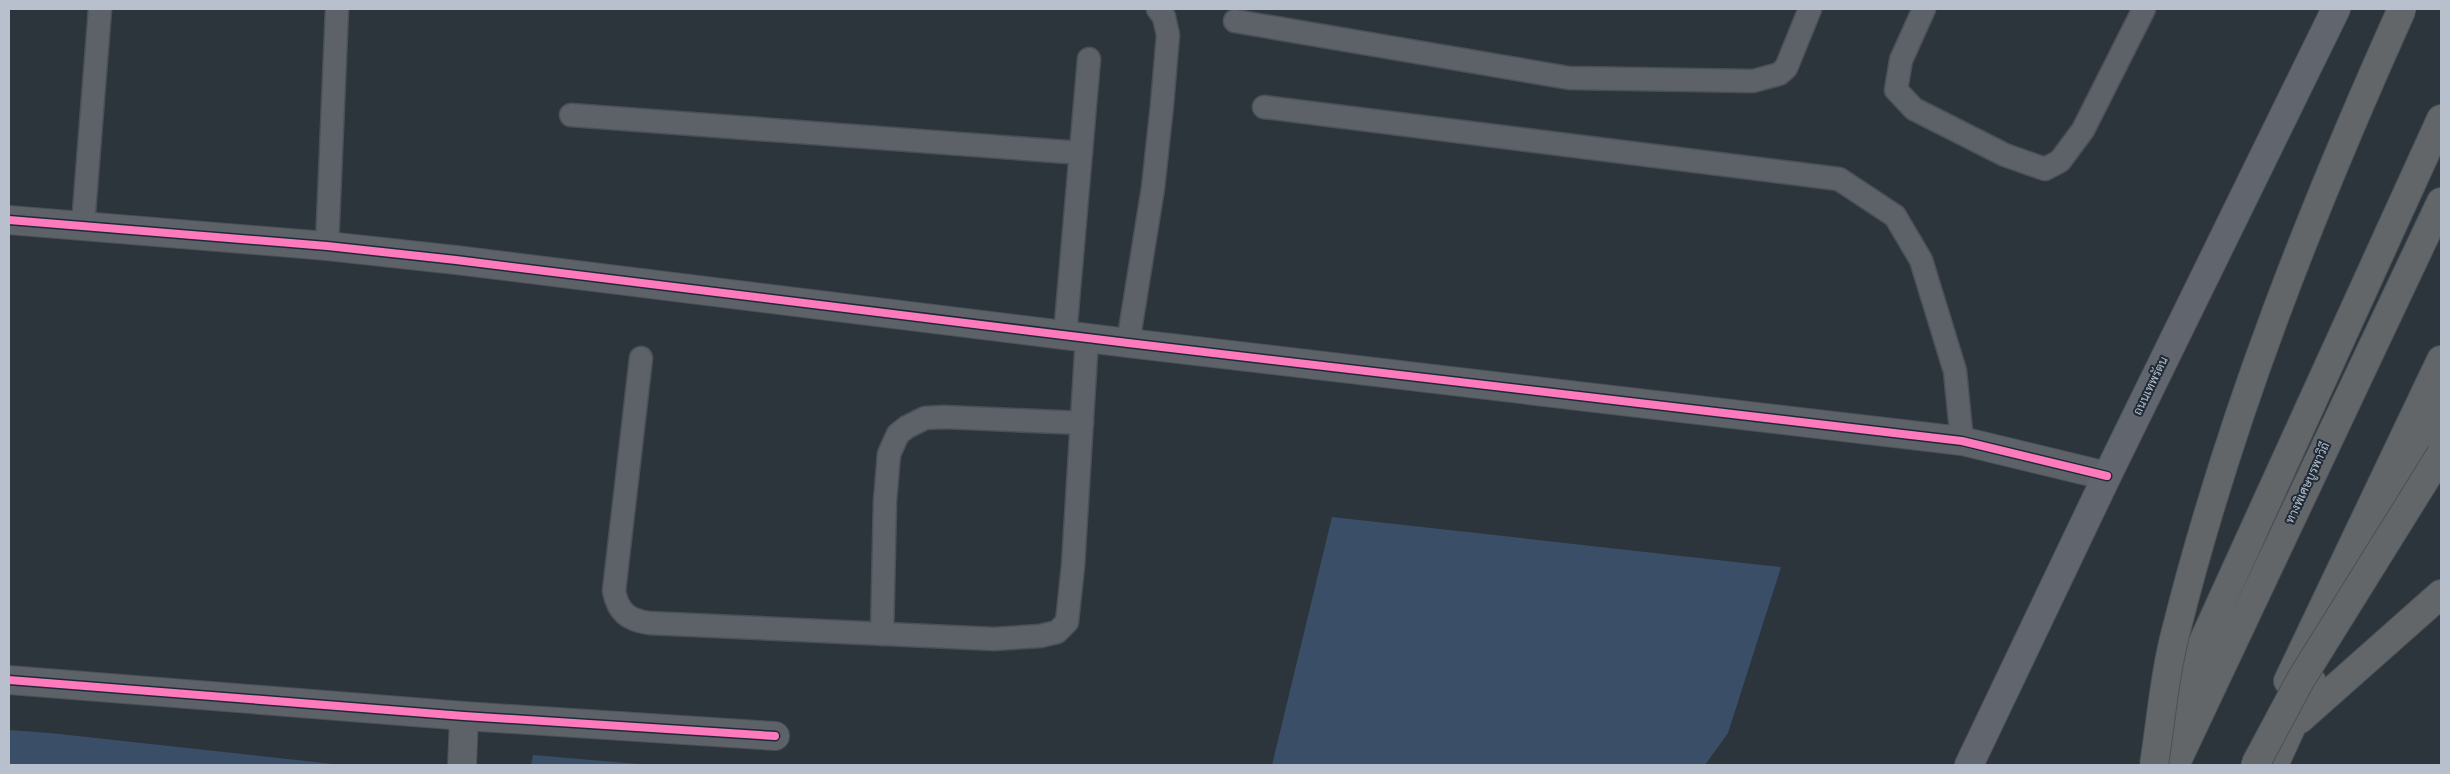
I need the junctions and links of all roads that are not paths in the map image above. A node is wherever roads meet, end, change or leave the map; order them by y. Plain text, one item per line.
1 (100, 9) edge
2 (337, 9) edge
3 (1158, 9) edge
4 (1810, 9) edge
5 (1924, 9) edge
6 (2144, 9) edge
7 (2336, 9) edge
8 (2402, 9) edge
9 (1235, 21) dead end
10 (1089, 60) dead end
11 (1264, 107) dead end
12 (571, 115) dead end
13 (2441, 119) edge
14 (1081, 153) junction
15 (2441, 202) edge
16 (9, 220) edge
17 (82, 225) junction
18 (327, 246) junction
19 (1076, 337) junction
20 (1128, 343) junction
21 (641, 358) dead end
22 (2441, 360) edge
23 (2441, 404) edge
24 (1082, 423) junction
25 (1962, 441) junction
26 (2441, 454) edge
27 (2107, 476) junction
28 (2441, 594) edge
29 (882, 634) junction
30 (9, 680) edge
31 (464, 716) junction
32 (2292, 726) junction
33 (775, 736) dead end
34 (462, 765) edge
35 (1969, 765) edge
36 (2147, 765) edge
37 (2154, 765) edge
38 (2175, 765) edge
39 (2248, 765) edge
40 (2255, 765) edge
41 (2274, 765) edge

1 - 17 lane
2 - 18 lane
3 - 20 lane
4 - 9 lane
5 - 6 lane
7 - 27 main road, ถนนเทพรัตน
8 - 37 highway, bridge
10 - 14 lane
11 - 25 lane
12 - 14 lane
13 - 36 highway
14 - 19 lane
15 - 38 highway, ทางพิเศษบูรพาวิถี
16 - 17 street
17 - 18 street
18 - 19 street
19 - 20 street
19 - 24 lane
20 - 25 street
21 - 29 lane
22 - 39 highway
23 - 32 highway
24 - 29 lane
24 - 29 lane
25 - 27 street
26 - 40 highway, bridge
27 - 35 main road, ถนนเทพรัตน
28 - 32 highway
30 - 31 street
31 - 33 street
31 - 34 street
32 - 41 highway

